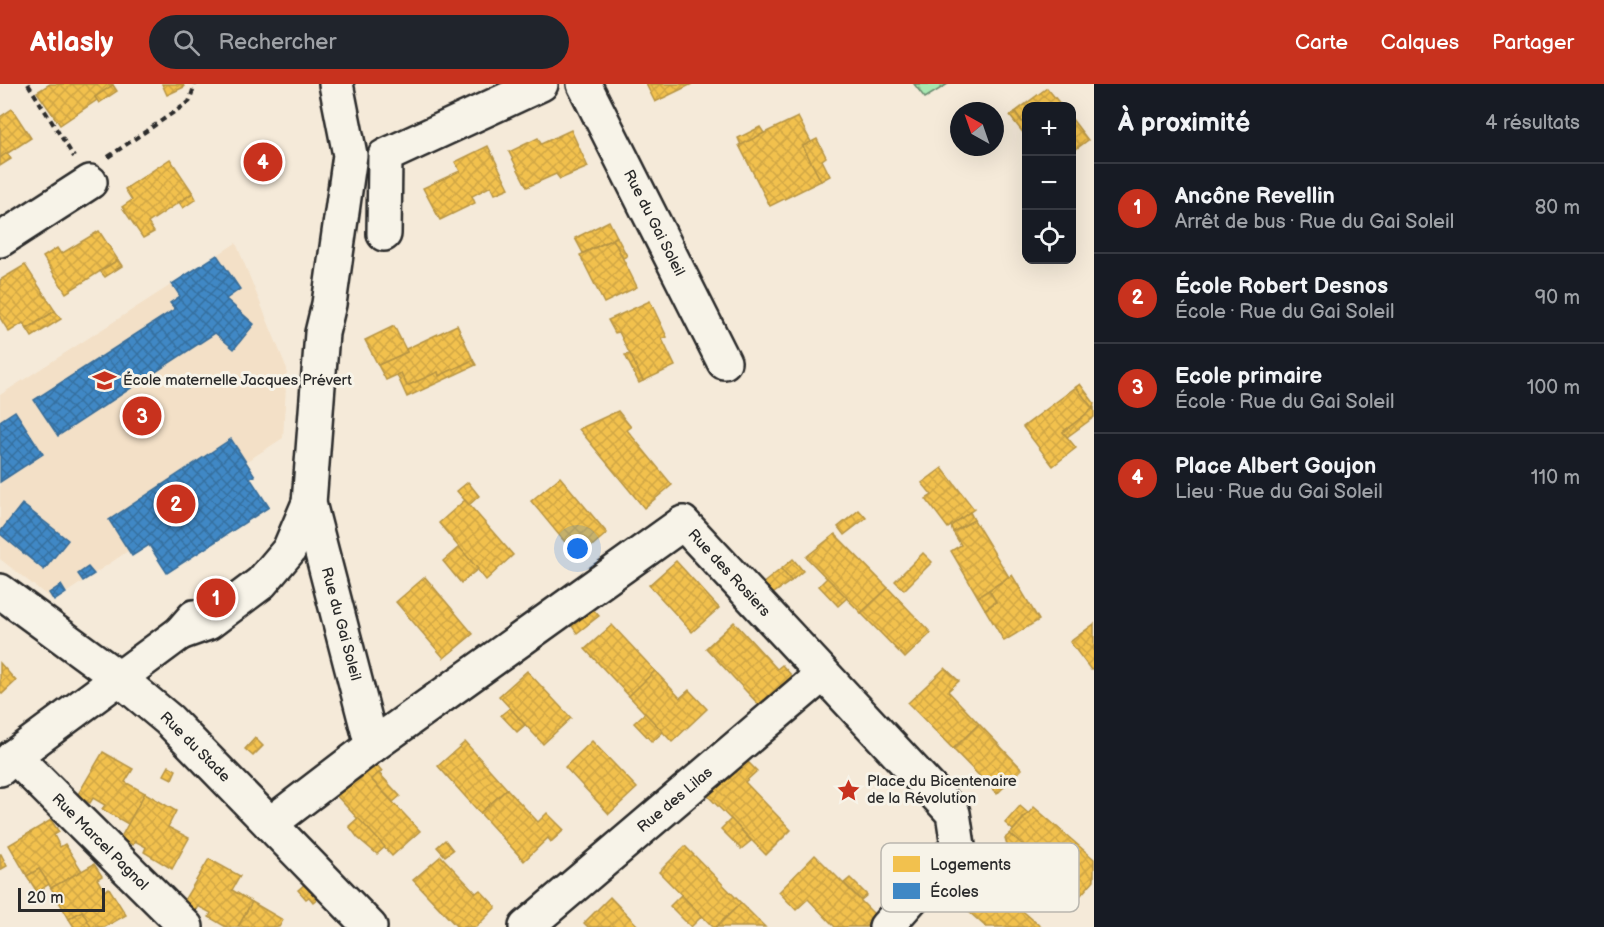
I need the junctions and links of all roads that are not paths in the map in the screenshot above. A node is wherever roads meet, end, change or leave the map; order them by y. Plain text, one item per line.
1 (336, 84) edge
2 (541, 84) edge
3 (584, 84) edge
4 (350, 155) junction
5 (385, 156) junction
6 (90, 182) road end
7 (384, 234) dead end
8 (0, 240) edge
9 (724, 362) dead end
10 (309, 503) junction
11 (0, 591) edge
12 (823, 674) junction
13 (120, 678) junction
14 (372, 746) junction
15 (7, 763) edge
16 (270, 824) junction
17 (958, 843) edge
18 (899, 912) edge
19 (186, 927) edge
20 (370, 927) edge
21 (526, 927) edge
22 (886, 927) edge

1 - 4 street
2 - 5 street
3 - 9 street, Rue du Gai Soleil
4 - 5 street
4 - 10 street
5 - 7 street
6 - 8 street
10 - 13 street
10 - 14 street, Rue du Gai Soleil
11 - 13 street, Rue du Stade
12 - 14 street, Rue des Rosiers
12 - 17 street, Rue des Rosiers
12 - 21 street, Rue des Lilas
13 - 15 street
13 - 16 street, Rue du Stade
14 - 16 street, Rue des Rosiers
15 - 19 street, Rue Marcel Pagnol
16 - 20 street, Rue du Stade
18 - 22 street, Rue des Rosiers

